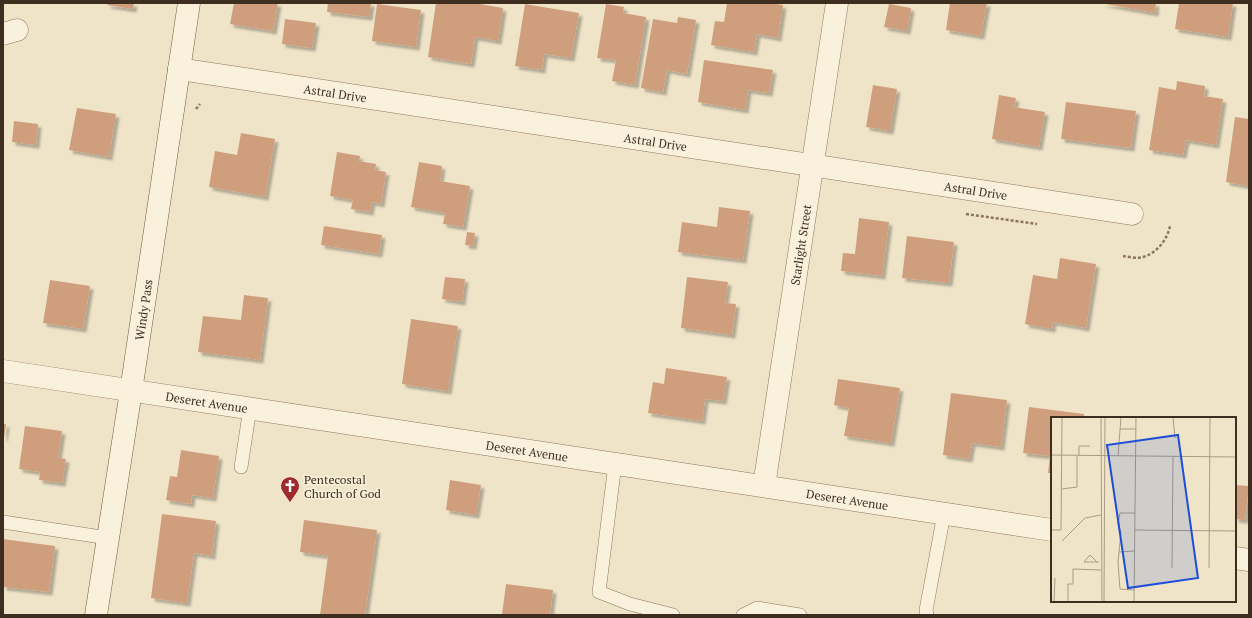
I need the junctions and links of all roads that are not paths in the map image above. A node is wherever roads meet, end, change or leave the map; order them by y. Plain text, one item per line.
1 (189, 3) edge
2 (837, 3) edge
3 (179, 69) junction
4 (812, 166) junction
5 (1132, 214) dead end
6 (3, 371) edge
7 (131, 390) junction
8 (250, 408) junction
9 (615, 464) junction
10 (241, 467) dead end
11 (764, 486) junction
12 (944, 514) junction
13 (3, 522) edge
14 (1051, 530) edge
15 (108, 538) junction
16 (1236, 558) edge
17 (1249, 560) edge
18 (96, 615) edge
19 (674, 615) edge
20 (743, 615) edge
21 (800, 615) edge
22 (927, 615) edge

1 - 3 street, Windy Pass
2 - 4 street, Starlight Street
3 - 4 street, Astral Drive
3 - 7 street, Windy Pass
4 - 5 street, Astral Drive
4 - 11 street, Starlight Street
6 - 7 street, Deseret Avenue
7 - 8 street, Deseret Avenue
7 - 15 street, Windy Pass
8 - 9 street, Deseret Avenue
8 - 10 lane
9 - 11 street, Deseret Avenue
9 - 19 lane
11 - 12 street, Deseret Avenue
12 - 14 street, Deseret Avenue
12 - 22 lane
13 - 15 lane
15 - 18 street, Windy Pass
16 - 17 street
20 - 21 lane

